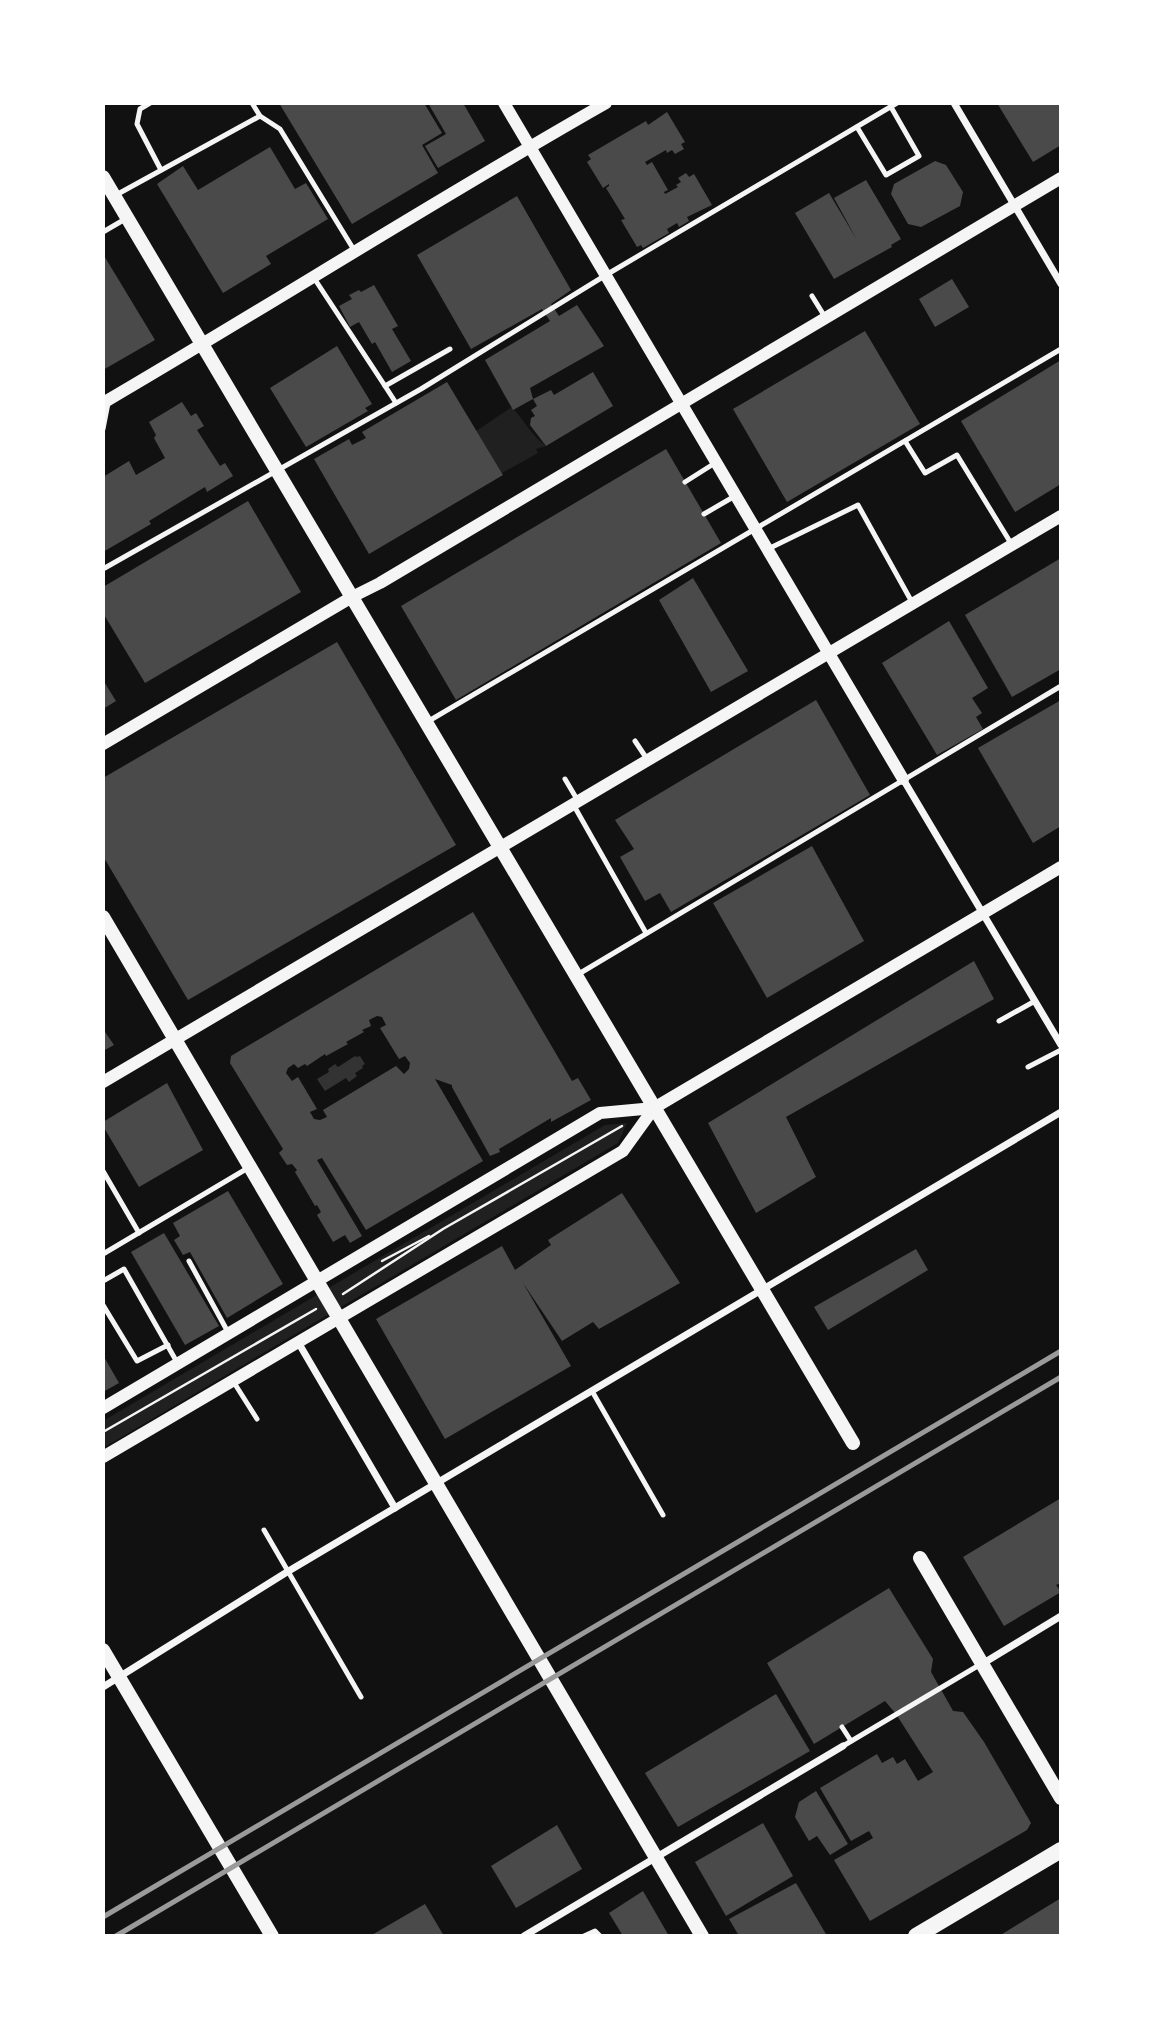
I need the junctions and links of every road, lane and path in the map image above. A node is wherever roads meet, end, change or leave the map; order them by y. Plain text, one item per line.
1 (150, 103) edge
2 (252, 103) edge
3 (954, 103) edge
4 (602, 104) edge
5 (509, 105) edge
6 (894, 105) edge
7 (260, 116) junction
8 (857, 127) junction
9 (530, 146) junction
10 (161, 170) junction
11 (103, 177) edge
12 (1061, 178) edge
13 (115, 196) junction
14 (1014, 206) junction
15 (127, 218) junction
16 (103, 232) edge
17 (356, 253) junction
18 (606, 275) junction
19 (314, 278) junction
20 (1061, 284) edge
21 (812, 296) dead end
22 (825, 317) junction
23 (203, 345) junction
24 (450, 349) dead end
25 (1061, 349) edge
26 (385, 386) junction
27 (106, 401) edge
28 (396, 403) junction
29 (681, 403) junction
30 (103, 429) edge
31 (905, 441) junction
32 (716, 462) junction
33 (275, 470) junction
34 (685, 482) dead end
35 (736, 495) junction
36 (704, 514) dead end
37 (1061, 516) edge
38 (755, 528) junction
39 (1012, 545) junction
40 (768, 549) junction
41 (103, 569) edge
42 (352, 597) junction
43 (914, 604) junction
44 (829, 652) junction
45 (1061, 686) edge
46 (427, 722) junction
47 (635, 741) dead end
48 (103, 744) edge
49 (647, 760) junction
50 (565, 779) dead end
51 (903, 779) junction
52 (575, 803) junction
53 (501, 848) junction
54 (1061, 867) edge
55 (983, 914) junction
56 (103, 917) edge
57 (646, 933) junction
58 (576, 975) junction
59 (1035, 1001) junction
60 (999, 1021) dead end
61 (176, 1039) junction
62 (1061, 1045) edge
63 (1061, 1051) edge
64 (1028, 1068) dead end
65 (103, 1082) edge
66 (654, 1108) junction
67 (1061, 1112) edge
68 (627, 1123) dead end
69 (251, 1166) junction
70 (103, 1171) edge
71 (443, 1229) junction
72 (139, 1233) junction
73 (103, 1254) edge
74 (189, 1261) dead end
75 (377, 1264) dead end
76 (103, 1281) edge
77 (327, 1289) junction
78 (761, 1291) junction
79 (103, 1305) edge
80 (315, 1310) dead end
81 (229, 1334) junction
82 (298, 1342) junction
83 (168, 1345) junction
84 (178, 1364) junction
85 (233, 1381) junction
86 (592, 1391) junction
87 (103, 1408) edge
88 (257, 1419) dead end
89 (103, 1432) edge
90 (853, 1443) dead end
91 (103, 1457) edge
92 (395, 1508) junction
93 (663, 1515) dead end
94 (264, 1530) dead end
95 (920, 1558) dead end
96 (287, 1572) junction
97 (1061, 1616) edge
98 (103, 1650) edge
99 (981, 1664) junction
100 (103, 1687) edge
101 (361, 1698) dead end
102 (842, 1727) dead end
103 (851, 1741) junction
104 (843, 1746) joint
105 (1061, 1798) edge
106 (1061, 1850) edge
107 (272, 1936) edge
108 (524, 1936) edge
109 (584, 1936) edge
110 (600, 1936) edge
111 (702, 1936) edge
112 (916, 1936) edge

1 - 10 lane
2 - 7 lane
3 - 14 street
4 - 9 street
5 - 9 street
6 - 8 lane
6 - 8 lane
7 - 10 lane
7 - 17 lane
8 - 18 lane
9 - 17 street
9 - 18 street
10 - 13 lane
11 - 13 main road
12 - 14 street
13 - 15 main road
14 - 20 street
14 - 22 street
15 - 16 lane
15 - 23 main road
17 - 19 street
18 - 28 lane
18 - 29 street
19 - 23 street
19 - 26 lane
21 - 22 lane
22 - 29 street
23 - 27 street
23 - 33 main road
24 - 26 lane
25 - 31 lane
26 - 28 lane
27 - 30 lane
28 - 33 lane
29 - 32 street
29 - 42 street
31 - 38 lane
31 - 39 lane
32 - 34 lane
32 - 35 street
33 - 41 lane
33 - 42 main road
35 - 36 lane
35 - 38 street
37 - 39 street
38 - 40 street
38 - 46 lane
39 - 43 street
40 - 43 lane
40 - 44 street
42 - 46 main road
42 - 48 street
43 - 44 street
44 - 49 street
44 - 51 street
45 - 51 lane
46 - 53 main road
47 - 49 lane
49 - 52 street
50 - 52 lane
51 - 55 street
51 - 57 lane
52 - 53 street
52 - 57 lane
53 - 58 main road
53 - 61 street
54 - 55 street
55 - 59 street
55 - 66 street
56 - 61 main road
57 - 58 lane
58 - 66 main road
59 - 60 lane
59 - 62 street
61 - 65 street
61 - 69 main road
63 - 64 lane
66 - 77 street
66 - 78 main road
66 - 82 street
67 - 78 street
68 - 71 path
69 - 72 lane
69 - 77 main road
70 - 72 lane
71 - 75 path
71 - 77 path
72 - 73 lane
74 - 81 lane
76 - 83 lane
77 - 81 street
77 - 111 main road
78 - 86 street
78 - 90 main road
79 - 83 lane
80 - 89 path
81 - 84 street
82 - 85 street
82 - 92 street
83 - 84 lane
84 - 87 street
85 - 88 lane
85 - 91 street
86 - 92 street
86 - 93 lane
92 - 96 street
94 - 96 lane
95 - 99 main road
96 - 100 street
96 - 101 lane
97 - 99 street
98 - 107 main road
99 - 103 lane
99 - 105 main road
102 - 103 lane
103 - 104 lane
104 - 108 street
106 - 112 main road
109 - 110 lane

